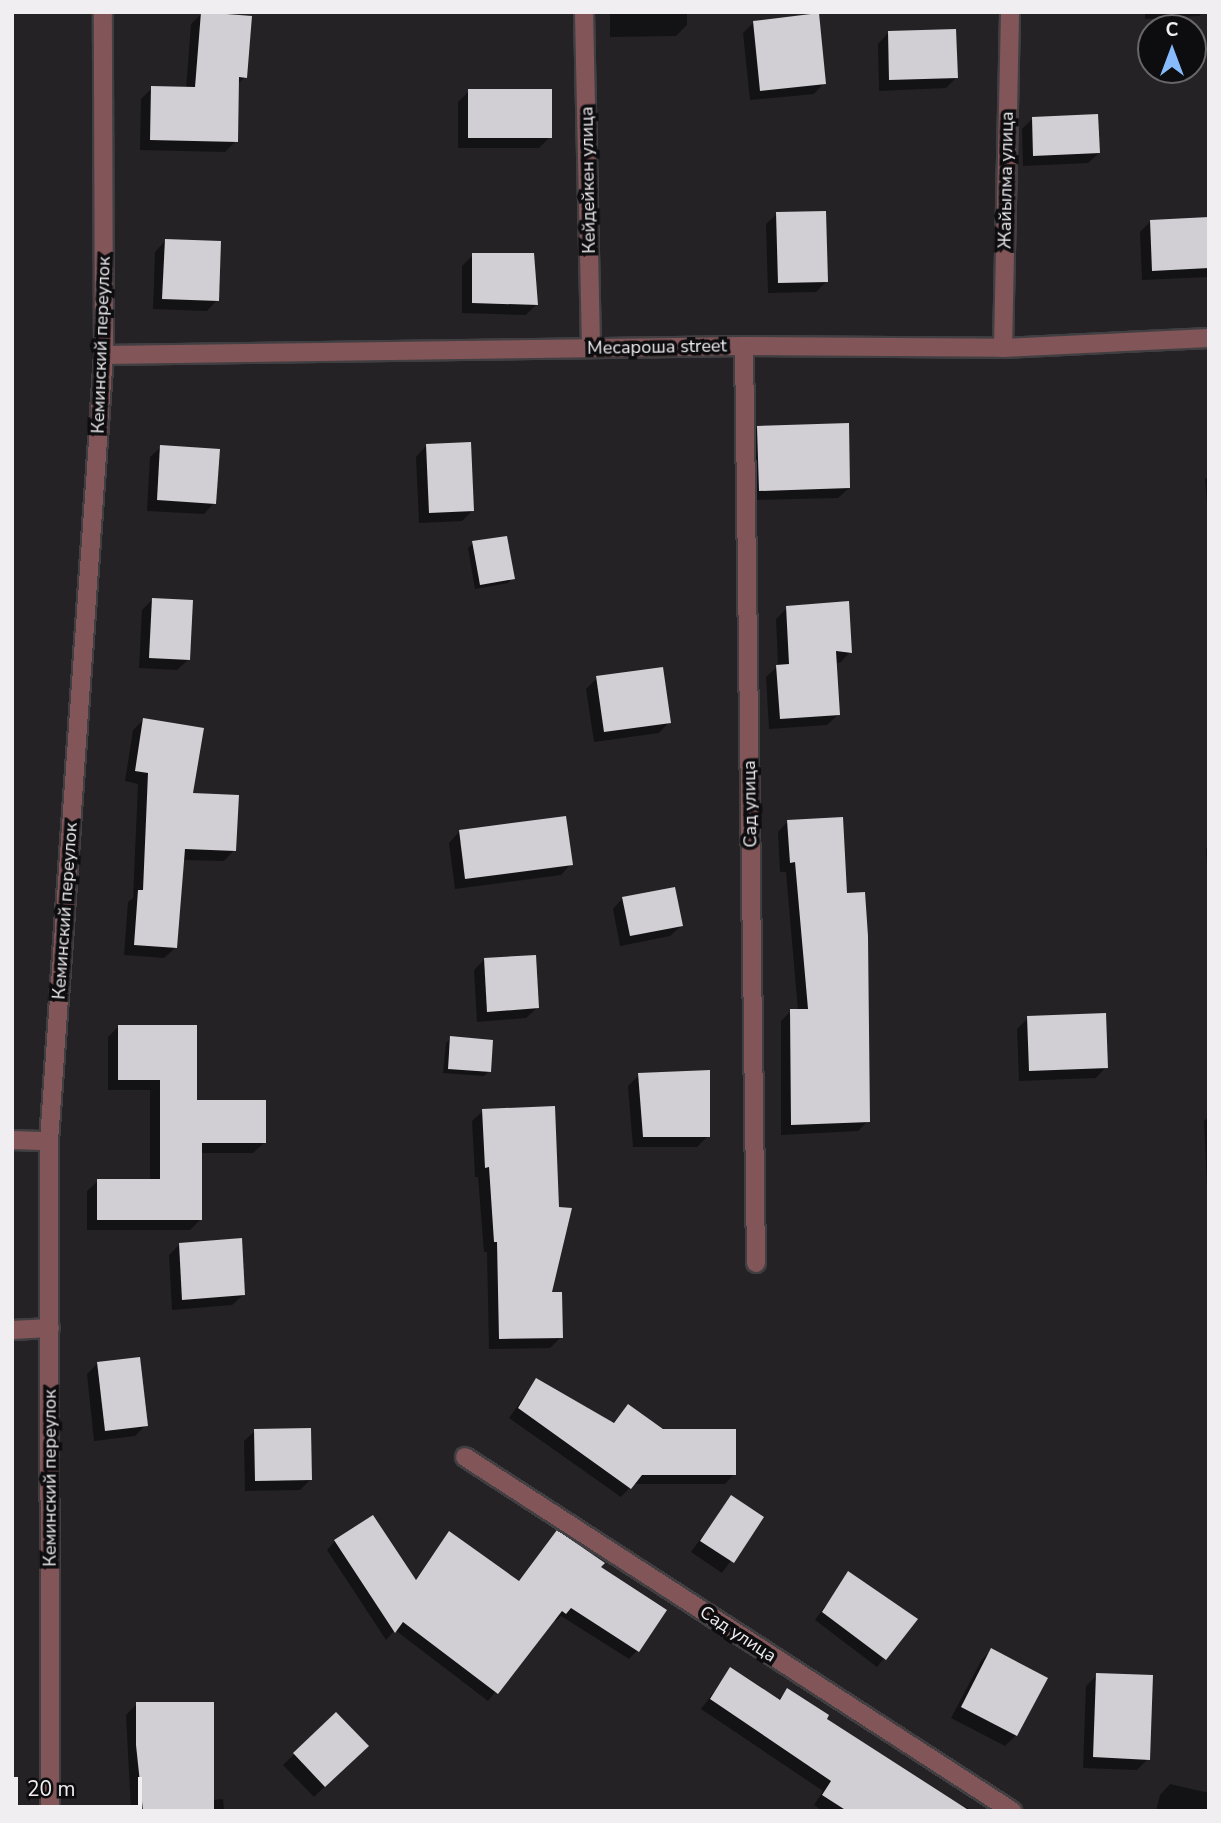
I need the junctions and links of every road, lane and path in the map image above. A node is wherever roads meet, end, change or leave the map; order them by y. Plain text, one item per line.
1 (103, 12) edge
2 (584, 12) edge
3 (1010, 12) edge
4 (1209, 338) edge
5 (744, 346) junction
6 (591, 348) junction
7 (1003, 348) junction
8 (104, 355) junction
9 (12, 1140) edge
10 (49, 1141) junction
11 (756, 1262) dead end
12 (50, 1328) junction
13 (12, 1330) edge
14 (465, 1457) dead end
15 (50, 1811) edge
16 (1012, 1811) edge

1 - 8 street, Кеминский переулок
2 - 6 street, Кейдейкен улица
3 - 7 street, Жайылма улица
4 - 7 street, Месароша street
5 - 6 street, Месароша street
5 - 7 street, Месароша street
5 - 11 street, Сад улица
6 - 8 street, Месароша street
8 - 10 street, Кеминский переулок
9 - 10 street
10 - 12 street, Кеминский переулок
12 - 13 street
12 - 15 street, Кеминский переулок
14 - 16 street, Сад улица

